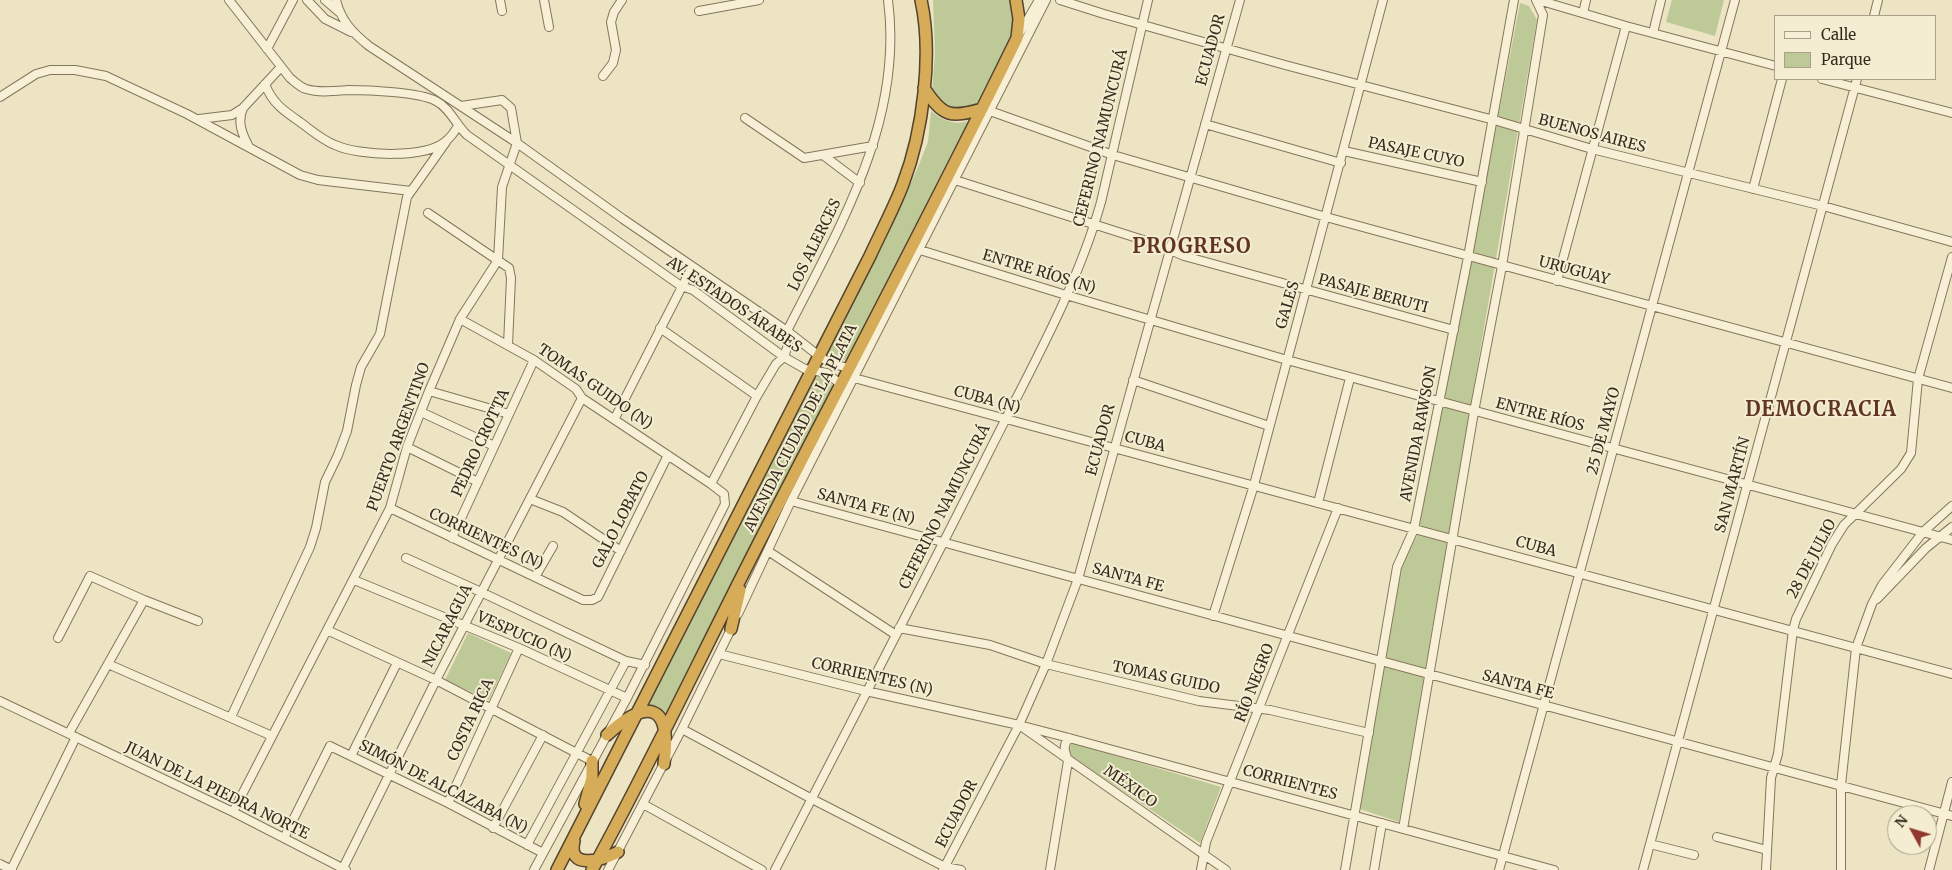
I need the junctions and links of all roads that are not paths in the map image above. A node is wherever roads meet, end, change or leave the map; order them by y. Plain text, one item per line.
1 (229, 0) edge
2 (293, 0) edge
3 (307, 0) edge
4 (326, 0) edge
5 (336, 0) edge
6 (500, 0) edge
7 (544, 0) edge
8 (622, 0) edge
9 (759, 0) edge
10 (888, 0) edge
11 (1016, 0) edge
12 (1039, 0) edge
13 (1046, 0) edge
14 (1060, 0) edge
15 (1148, 0) edge
16 (1240, 0) edge
17 (1383, 0) edge
18 (1514, 0) edge
19 (1537, 0) edge
20 (1586, 0) edge
21 (1662, 0) edge
22 (1735, 0) edge
23 (1878, 0) edge
24 (924, 3) edge
25 (1554, 5) junction
26 (502, 11) dead end
27 (339, 12) junction
28 (699, 12) dead end
29 (1583, 12) junction
30 (1543, 15) junction
31 (1874, 15) edge
32 (1030, 19) junction
33 (1143, 24) junction
34 (1626, 26) junction
35 (549, 27) dead end
36 (352, 33) junction
37 (1653, 33) junction
38 (1017, 38) junction
39 (267, 48) junction
40 (1226, 48) junction
41 (1021, 51) junction
42 (1721, 52) junction
43 (1774, 65) edge
44 (281, 67) junction
45 (603, 76) dead end
46 (1782, 80) edge
47 (1826, 80) edge
48 (1857, 80) edge
49 (265, 84) junction
50 (1362, 85) junction
51 (924, 88) junction
52 (1855, 88) junction
53 (0, 97) edge
54 (461, 106) junction
55 (243, 108) junction
56 (986, 110) junction
57 (1952, 114) edge
58 (745, 118) dead end
59 (198, 120) junction
60 (1494, 120) junction
61 (1205, 124) junction
62 (458, 126) junction
63 (1524, 129) junction
64 (446, 142) junction
65 (517, 143) junction
66 (873, 146) junction
67 (249, 147) junction
68 (1592, 149) junction
69 (1344, 152) junction
70 (823, 155) junction
71 (1113, 155) junction
72 (1341, 163) junction
73 (510, 165) junction
74 (1688, 173) junction
75 (1191, 178) junction
76 (955, 180) junction
77 (1482, 182) junction
78 (860, 183) junction
79 (1753, 189) junction
80 (411, 191) junction
81 (1823, 206) junction
82 (428, 213) dead end
83 (937, 215) junction
84 (1326, 217) junction
85 (1095, 226) junction
86 (918, 236) junction
87 (1952, 242) edge
88 (920, 250) junction
89 (1171, 250) junction
90 (1468, 257) junction
91 (1952, 257) edge
92 (498, 260) junction
93 (1502, 266) junction
94 (692, 267) junction
95 (1557, 281) junction
96 (682, 286) junction
97 (1306, 290) junction
98 (1066, 295) junction
99 (1652, 307) junction
100 (460, 318) junction
101 (1150, 320) junction
102 (660, 328) junction
103 (1454, 330) junction
104 (787, 331) junction
105 (1786, 343) junction
106 (508, 345) junction
107 (817, 354) junction
108 (784, 357) junction
109 (534, 360) junction
110 (1287, 360) junction
111 (848, 368) junction
112 (809, 369) junction
113 (854, 378) junction
114 (1350, 378) junction
115 (1918, 379) junction
116 (1132, 380) junction
117 (840, 384) junction
118 (1952, 388) edge
119 (428, 391) junction
120 (757, 396) junction
121 (582, 398) junction
122 (1439, 402) junction
123 (421, 412) junction
124 (1474, 412) junction
125 (509, 414) junction
126 (615, 418) junction
127 (1005, 420) junction
128 (1269, 426) junction
129 (494, 446) junction
130 (407, 447) junction
131 (1113, 448) junction
132 (1614, 448) junction
133 (668, 455) junction
134 (478, 482) junction
135 (711, 484) junction
136 (1747, 484) junction
137 (1254, 485) junction
138 (530, 499) junction
139 (791, 501) junction
140 (1318, 503) junction
141 (1952, 506) edge
142 (390, 508) junction
143 (1338, 508) junction
144 (1854, 514) junction
145 (1952, 527) edge
146 (1414, 529) junction
147 (1923, 532) junction
148 (1939, 537) junction
149 (452, 538) junction
150 (1453, 539) junction
151 (1952, 540) edge
152 (943, 542) junction
153 (553, 546) dead end
154 (621, 551) junction
155 (768, 551) junction
156 (406, 558) dead end
157 (498, 560) junction
158 (745, 570) junction
159 (1580, 573) junction
160 (535, 577) junction
161 (1078, 579) junction
162 (354, 580) junction
163 (481, 592) junction
164 (598, 597) joint
165 (144, 600) junction
166 (1872, 604) junction
167 (1714, 609) junction
168 (1213, 616) junction
169 (198, 621) dead end
170 (464, 626) junction
171 (731, 629) junction
172 (327, 630) junction
173 (1792, 630) junction
174 (898, 632) junction
175 (1288, 636) junction
176 (58, 638) dead end
177 (519, 648) junction
178 (1856, 648) junction
179 (719, 654) junction
180 (626, 660) junction
181 (397, 662) junction
182 (1381, 662) junction
183 (108, 664) junction
184 (645, 664) junction
185 (1046, 664) junction
186 (1952, 674) edge
187 (1429, 675) junction
188 (436, 680) junction
189 (610, 691) junction
190 (866, 692) junction
191 (627, 698) junction
192 (0, 701) edge
193 (1544, 706) junction
194 (492, 708) junction
195 (1259, 709) junction
196 (638, 713) junction
197 (231, 717) junction
198 (1019, 725) junction
199 (682, 728) junction
200 (665, 729) junction
201 (1369, 733) junction
202 (72, 735) junction
203 (544, 735) junction
204 (607, 735) junction
205 (272, 736) junction
206 (1069, 738) junction
207 (1677, 743) junction
208 (578, 753) junction
209 (351, 756) junction
210 (1068, 760) junction
211 (592, 761) junction
212 (664, 764) junction
213 (1773, 768) junction
214 (389, 775) junction
215 (1231, 781) junction
216 (1952, 782) edge
217 (1841, 785) junction
218 (812, 799) junction
219 (448, 804) junction
220 (642, 804) junction
221 (233, 812) junction
222 (1355, 815) junction
223 (1948, 815) edge
224 (1382, 823) junction
225 (493, 828) junction
226 (1403, 829) junction
227 (576, 833) junction
228 (284, 838) junction
229 (1717, 838) dead end
230 (1650, 844) junction
231 (527, 845) junction
232 (1767, 850) junction
233 (618, 852) junction
234 (543, 853) junction
235 (1204, 855) junction
236 (1694, 855) dead end
237 (1503, 856) junction
238 (0, 864) edge
239 (594, 866) edge
240 (345, 869) edge
241 (944, 869) edge
242 (12, 870) edge
243 (534, 870) edge
244 (557, 870) edge
245 (608, 870) edge
246 (762, 870) edge
247 (775, 870) edge
248 (961, 870) edge
249 (1050, 870) edge
250 (1201, 870) edge
251 (1226, 870) edge
252 (1345, 870) edge
253 (1374, 870) edge
254 (1499, 870) edge
255 (1554, 870) edge
256 (1643, 870) edge
257 (1766, 870) edge
258 (1841, 870) edge
259 (1929, 870) edge

1 - 39 street, AV. ESTADOS ÁRABES
2 - 39 street
3 - 36 street, AV. ESTADOS ÁRABES
4 - 27 street, AV. ESTADOS ÁRABES
5 - 27 street, AV. ESTADOS ÁRABES
6 - 26 street
7 - 35 street
8 - 45 street
9 - 28 street
10 - 66 street, LOS ALERCES
11 - 38 highway
12 - 32 street, AVENIDA CIUDAD DE LA PLATA
13 - 41 street, AVENIDA CIUDAD DE LA PLATA
14 - 33 street, BUENOS AIRES
15 - 33 street, CEFERINO NAMUNCURÁ
16 - 40 street, ECUADOR
17 - 50 street, GALES
18 - 60 street, AVENIDA RAWSON
19 - 25 street
19 - 30 street
20 - 29 street
21 - 37 street
22 - 42 street, 25 DE MAYO
23 - 31 street
24 - 51 highway
25 - 29 street
25 - 30 street
27 - 36 street, AV. ESTADOS ÁRABES
29 - 34 street
30 - 63 street
32 - 38 street, AVENIDA CIUDAD DE LA PLATA
32 - 41 street
33 - 40 street, BUENOS AIRES
33 - 71 street, CEFERINO NAMUNCURÁ
34 - 37 street
34 - 68 street
36 - 54 street, AV. ESTADOS ÁRABES
37 - 42 street
38 - 56 highway, AVENIDA CIUDAD DE LA PLATA
39 - 44 street, AV. ESTADOS ÁRABES
40 - 50 street, BUENOS AIRES
40 - 61 street, ECUADOR
41 - 56 street, AVENIDA CIUDAD DE LA PLATA
42 - 43 street
42 - 74 street, 25 DE MAYO
44 - 49 street
44 - 62 street, AV. ESTADOS ÁRABES
46 - 79 street
47 - 52 street
48 - 52 street, SAN MARTÍN
49 - 55 street
49 - 64 street
50 - 60 street, BUENOS AIRES
50 - 69 street, GALES
51 - 56 highway
51 - 107 highway, AVENIDA CIUDAD DE LA PLATA
52 - 57 street
52 - 81 street, SAN MARTÍN
53 - 59 street
54 - 65 street, AV. ESTADOS ÁRABES
54 - 65 street
55 - 59 street
55 - 67 street
56 - 71 street, URUGUAY
56 - 76 street, AVENIDA CIUDAD DE LA PLATA
56 - 86 highway, AVENIDA CIUDAD DE LA PLATA
58 - 70 street
59 - 67 street
60 - 63 street, BUENOS AIRES
60 - 77 street, AVENIDA RAWSON
61 - 72 street
61 - 75 street, ECUADOR
62 - 64 street
62 - 73 street, AV. ESTADOS ÁRABES
63 - 68 street, BUENOS AIRES
63 - 93 street
64 - 80 street
65 - 73 street
65 - 94 street, AV. ESTADOS ÁRABES
66 - 70 street
66 - 78 street, LOS ALERCES
67 - 80 street
68 - 74 street, BUENOS AIRES
68 - 95 street
69 - 72 street, GALES
69 - 77 street, PASAJE CUYO
70 - 78 street
71 - 75 street, URUGUAY
71 - 85 street, CEFERINO NAMUNCURÁ
72 - 84 street, GALES
73 - 92 street
73 - 96 street, AV. ESTADOS ÁRABES
74 - 79 street, BUENOS AIRES
74 - 99 street, 25 DE MAYO
75 - 84 street, URUGUAY
75 - 89 street, ECUADOR
76 - 83 street, AVENIDA CIUDAD DE LA PLATA
76 - 85 street, PASAJE BERUTI
77 - 90 street, AVENIDA RAWSON
78 - 104 street, LOS ALERCES
79 - 81 street, BUENOS AIRES
80 - 197 street
81 - 87 street, BUENOS AIRES
81 - 105 street, SAN MARTÍN
82 - 92 street
83 - 86 highway
83 - 88 street, AVENIDA CIUDAD DE LA PLATA
84 - 90 street, URUGUAY
84 - 97 street, GALES
85 - 89 street, PASAJE BERUTI
85 - 98 street, CEFERINO NAMUNCURÁ
86 - 88 highway
86 - 111 highway, AVENIDA CIUDAD DE LA PLATA
88 - 98 street, ENTRE RÍOS (N)
88 - 113 street, AVENIDA CIUDAD DE LA PLATA
89 - 97 street, PASAJE BERUTI
89 - 101 street, ECUADOR
90 - 93 street, URUGUAY
90 - 103 street, AVENIDA RAWSON
91 - 115 street, 28 DE JULIO
92 - 100 street, PUERTO ARGENTINO
92 - 106 street
93 - 95 street, URUGUAY
93 - 124 street
94 - 96 street
94 - 104 street, AV. ESTADOS ÁRABES
95 - 99 street, URUGUAY
96 - 102 street
96 - 108 street, AV. ESTADOS ÁRABES
97 - 103 street, PASAJE BERUTI
97 - 110 street, GALES
98 - 101 street, ENTRE RÍOS (N)
98 - 127 street, CEFERINO NAMUNCURÁ
99 - 105 street, URUGUAY
99 - 132 street, 25 DE MAYO
100 - 106 street, TOMAS GUIDO (N)
100 - 119 street, PUERTO ARGENTINO
101 - 110 street, ENTRE RÍOS
101 - 116 street, ECUADOR
102 - 120 street
102 - 126 street
103 - 122 street, AVENIDA RAWSON
104 - 107 street, AV. ESTADOS ÁRABES
104 - 108 street, LOS ALERCES
105 - 115 street, URUGUAY
105 - 136 street, SAN MARTÍN
106 - 109 street, TOMAS GUIDO (N)
107 - 111 street, AV. ESTADOS ÁRABES
107 - 112 highway, AVENIDA CIUDAD DE LA PLATA
108 - 112 street, AV. ESTADOS ÁRABES
108 - 120 street
109 - 121 street, TOMAS GUIDO (N)
109 - 125 street, PEDRO CROTTA
110 - 114 street, ENTRE RÍOS
110 - 128 street, GALES
111 - 113 street
111 - 117 highway, AVENIDA CIUDAD DE LA PLATA
112 - 117 street, AV. ESTADOS ÁRABES
112 - 196 highway, AVENIDA CIUDAD DE LA PLATA
113 - 117 street
113 - 127 street, CUBA (N)
113 - 139 street, AVENIDA CIUDAD DE LA PLATA
114 - 122 street, ENTRE RÍOS
114 - 140 street
115 - 118 street, URUGUAY
115 - 144 street, 28 DE JULIO
116 - 128 street
116 - 131 street, ECUADOR
117 - 158 highway, AVENIDA CIUDAD DE LA PLATA
119 - 123 street, PUERTO ARGENTINO
119 - 125 street
120 - 135 street
121 - 126 street, TOMAS GUIDO (N)
121 - 138 street, NICARAGUA
122 - 124 street, ENTRE RÍOS
122 - 146 street, AVENIDA RAWSON
123 - 129 street
123 - 130 street, PUERTO ARGENTINO
124 - 132 street, ENTRE RÍOS
124 - 150 street
125 - 129 street, PEDRO CROTTA
126 - 133 street, TOMAS GUIDO (N)
127 - 131 street, CUBA (N)
127 - 152 street, CEFERINO NAMUNCURÁ
128 - 137 street, GALES
129 - 134 street, PEDRO CROTTA
130 - 134 street
130 - 142 street, PUERTO ARGENTINO
131 - 137 street, CUBA
131 - 161 street, ECUADOR
132 - 136 street, ENTRE RÍOS
132 - 159 street, 25 DE MAYO
133 - 135 street, TOMAS GUIDO (N)
133 - 154 street, GALO LOBATO
134 - 149 street, PEDRO CROTTA
135 - 184 street
136 - 144 street, ENTRE RÍOS
136 - 167 street, SAN MARTÍN
137 - 140 street, CUBA
137 - 168 street, GALES
138 - 154 street
138 - 157 street, NICARAGUA
139 - 152 street, SANTA FE (N)
139 - 155 street, AVENIDA CIUDAD DE LA PLATA
140 - 143 street, CUBA
141 - 147 street
142 - 149 street, CORRIENTES (N)
142 - 162 street, PUERTO ARGENTINO
143 - 146 street, CUBA
143 - 175 street, RÍO NEGRO
144 - 147 street, ENTRE RÍOS
144 - 173 street, 28 DE JULIO
145 - 148 street
146 - 150 street, CUBA
146 - 182 street, AVENIDA RAWSON
147 - 148 street, ENTRE RÍOS
147 - 166 street
148 - 151 street, ENTRE RÍOS
148 - 166 street
149 - 157 street, CORRIENTES (N)
150 - 159 street, CUBA
150 - 187 street
152 - 161 street, SANTA FE (N)
152 - 174 street, CEFERINO NAMUNCURÁ
153 - 160 street
154 - 164 street, GALO LOBATO
155 - 171 street, AVENIDA CIUDAD DE LA PLATA
155 - 174 street
156 - 163 street
157 - 160 street, CORRIENTES (N)
157 - 163 street, NICARAGUA
158 - 171 highway
158 - 200 highway, AVENIDA CIUDAD DE LA PLATA
159 - 167 street, CUBA
159 - 193 street, 25 DE MAYO
160 - 164 street, CORRIENTES (N)
161 - 168 street, SANTA FE
161 - 185 street, ECUADOR
162 - 170 street, VESPUCIO (N)
162 - 172 street, PUERTO ARGENTINO
163 - 170 street, NICARAGUA
163 - 180 street
165 - 169 street
165 - 176 street
165 - 183 street
166 - 178 street
167 - 173 street, CUBA
167 - 207 street, SAN MARTÍN
168 - 175 street, SANTA FE
170 - 177 street, VESPUCIO (N)
170 - 188 street, NICARAGUA
171 - 179 street, AVENIDA CIUDAD DE LA PLATA
172 - 181 street
172 - 205 street, PUERTO ARGENTINO
173 - 178 street, CUBA
173 - 213 street, 28 DE JULIO
174 - 185 street
174 - 190 street, CEFERINO NAMUNCURÁ
175 - 182 street, SANTA FE
175 - 195 street, RÍO NEGRO
177 - 189 street, VESPUCIO (N)
177 - 194 street, COSTA RICA
178 - 186 street, CUBA
178 - 217 street
179 - 190 street, CORRIENTES (N)
179 - 199 street
180 - 184 street
180 - 189 street
181 - 188 street
181 - 209 street
182 - 187 street, SANTA FE
182 - 201 street, AVENIDA RAWSON
183 - 197 street
183 - 202 street
184 - 191 street
185 - 195 street, TOMAS GUIDO
185 - 198 street, ECUADOR
187 - 193 street, SANTA FE
187 - 226 street
188 - 194 street
188 - 214 street, NICARAGUA
189 - 191 street, VESPUCIO (N)
189 - 208 street
190 - 198 street, CORRIENTES (N)
190 - 218 street, CEFERINO NAMUNCURÁ
191 - 204 street
192 - 202 street, JUAN DE LA PIEDRA NORTE
193 - 207 street, SANTA FE
193 - 237 street, 25 DE MAYO
194 - 203 street
194 - 219 street, COSTA RICA
195 - 201 street, TOMAS GUIDO
195 - 215 street, RÍO NEGRO
196 - 200 highway
196 - 204 highway
196 - 227 highway, AVENIDA CIUDAD DE LA PLATA
197 - 205 street
198 - 206 street, CORRIENTES
198 - 210 street, MÉXICO
198 - 241 street, ECUADOR
199 - 212 street
199 - 218 street
200 - 212 highway
200 - 239 highway, AVENIDA CIUDAD DE LA PLATA
201 - 222 street, AVENIDA RAWSON
202 - 221 street, JUAN DE LA PIEDRA NORTE
202 - 242 street
203 - 208 street
203 - 225 street
204 - 211 street
205 - 221 street, PUERTO ARGENTINO
206 - 210 street
206 - 215 street, CORRIENTES
207 - 213 street, SANTA FE
207 - 230 street, SAN MARTÍN
208 - 211 street
208 - 231 street
209 - 214 street, SIMÓN DE ALCAZABA (N)
209 - 228 street, SIMÓN DE ALCAZABA (N)
210 - 235 street, MÉXICO
210 - 249 street
211 - 227 highway
211 - 234 street
212 - 220 street
213 - 217 street, SANTA FE
213 - 232 street, 28 DE JULIO
214 - 219 street, SIMÓN DE ALCAZABA (N)
214 - 240 street, NICARAGUA
215 - 222 street, CORRIENTES
215 - 235 street, RÍO NEGRO
216 - 223 street
217 - 223 street, SANTA FE
217 - 258 street
218 - 241 street
218 - 247 street, CEFERINO NAMUNCURÁ
219 - 225 street, SIMÓN DE ALCAZABA (N)
220 - 233 street
220 - 246 street
221 - 228 street, JUAN DE LA PIEDRA NORTE
222 - 224 street, CORRIENTES
222 - 252 street, AVENIDA RAWSON
223 - 259 street
224 - 226 street, CORRIENTES
224 - 253 street
225 - 231 street, SIMÓN DE ALCAZABA (N)
226 - 237 street, CORRIENTES
227 - 239 highway
227 - 244 highway, AVENIDA CIUDAD DE LA PLATA
228 - 240 street, JUAN DE LA PIEDRA NORTE
229 - 232 street
230 - 236 street
230 - 256 street, SAN MARTÍN
231 - 234 street, SIMÓN DE ALCAZABA (N)
232 - 257 street, 28 DE JULIO
233 - 239 highway
233 - 245 street
234 - 243 street
235 - 250 street, RÍO NEGRO
235 - 251 street, MÉXICO
237 - 254 street, 25 DE MAYO
237 - 255 street, CORRIENTES
238 - 242 street
241 - 248 street

